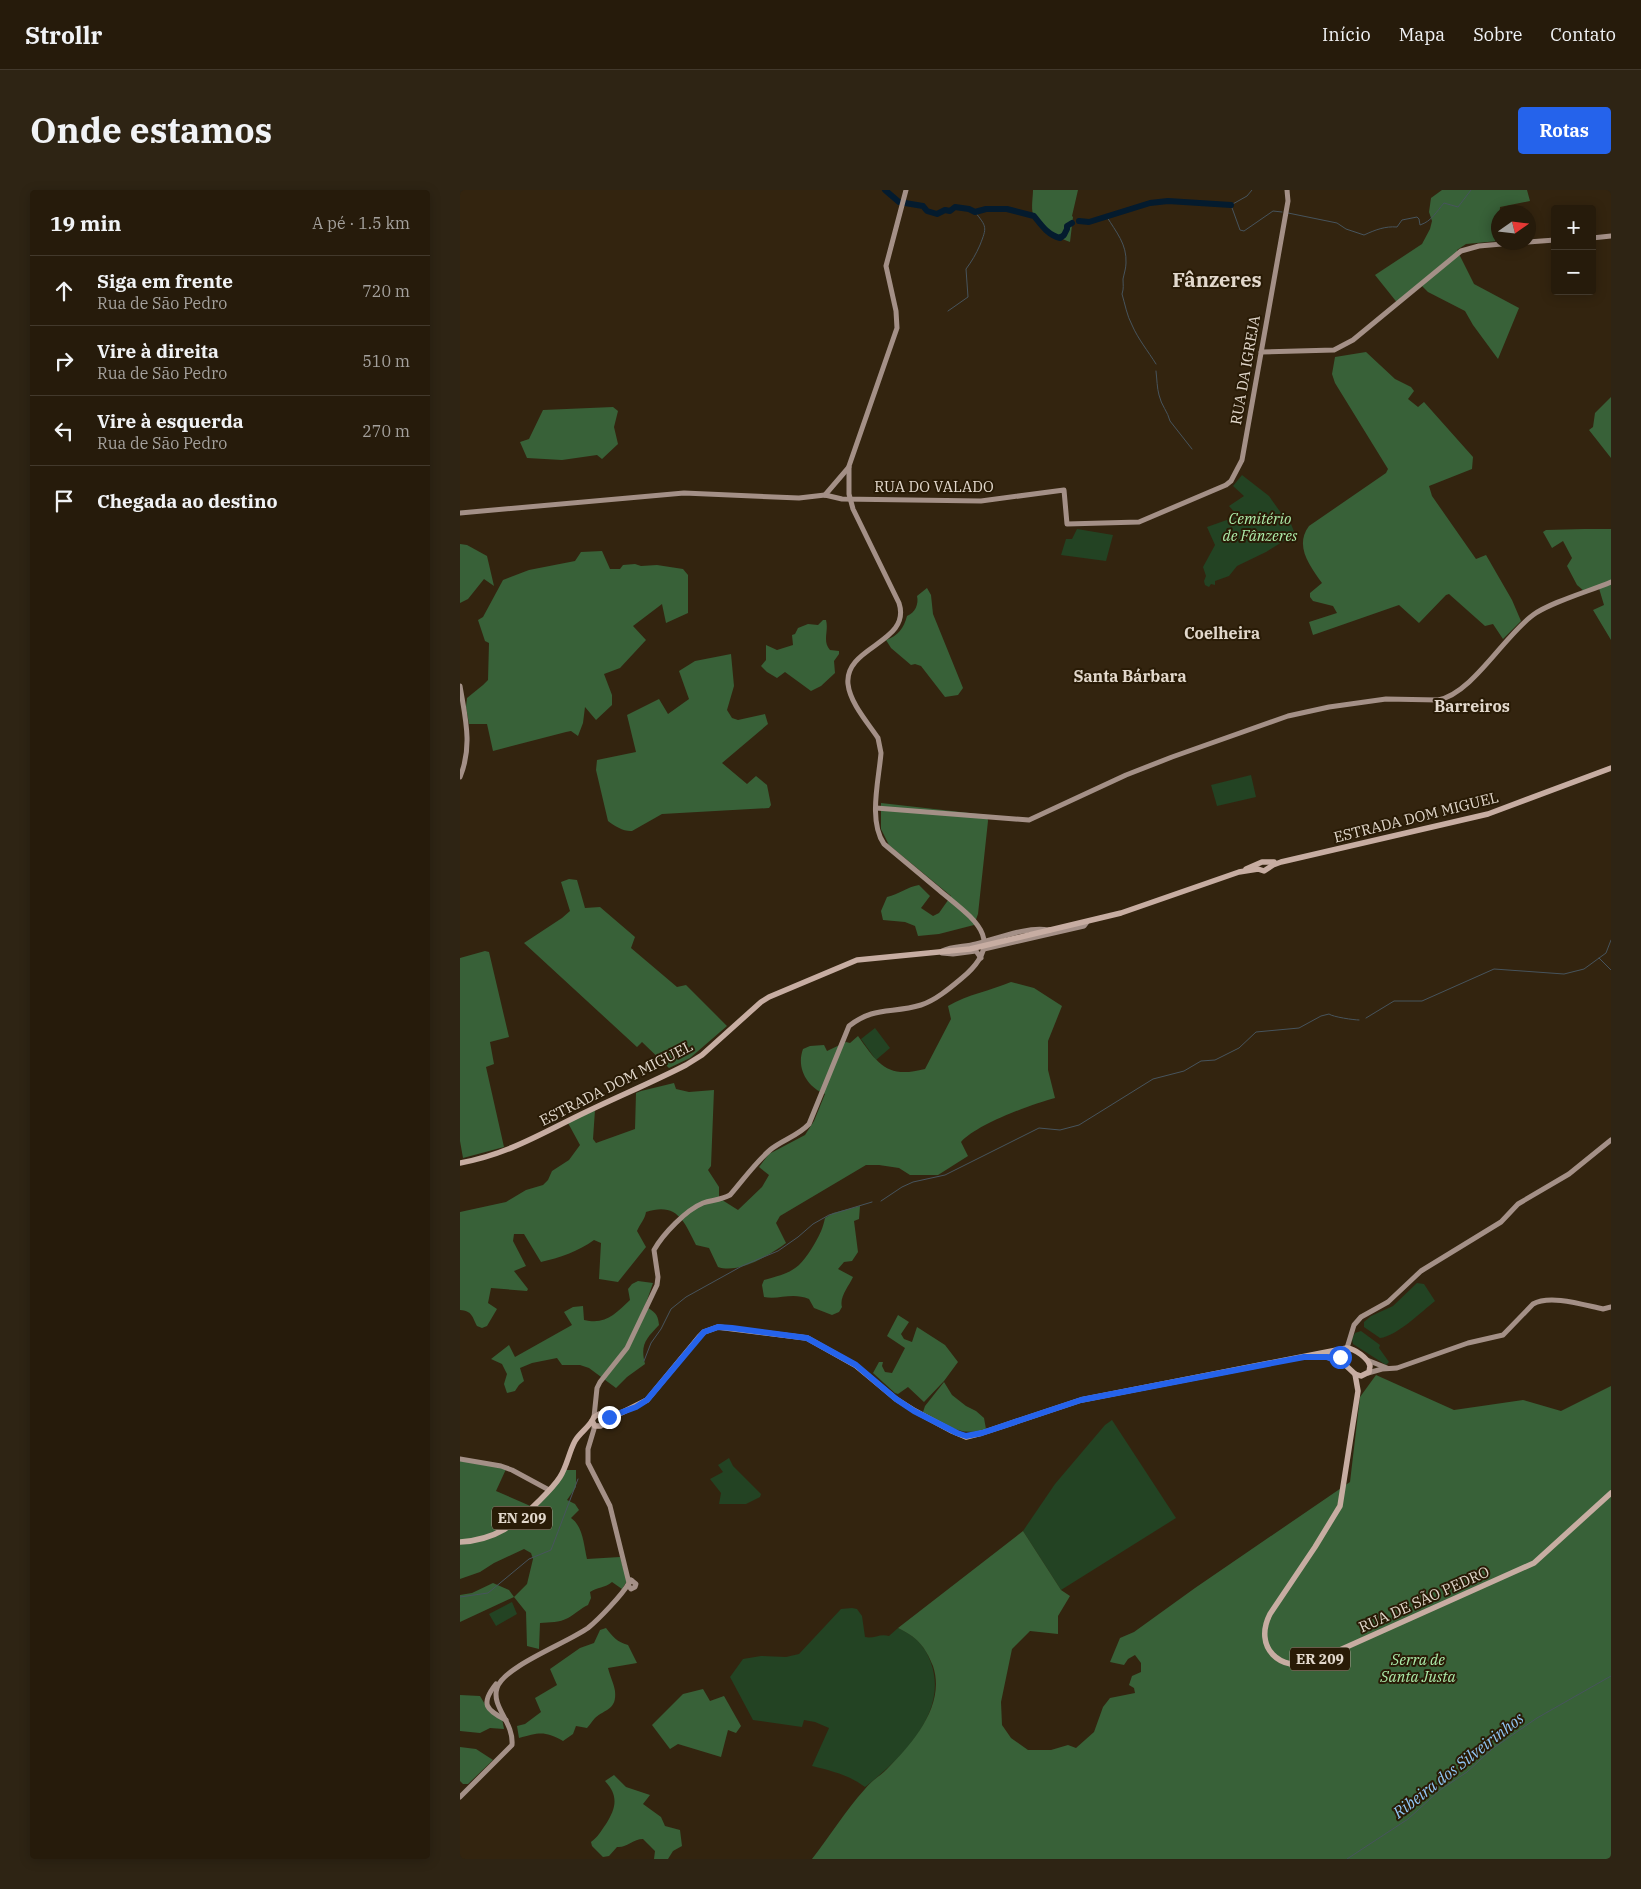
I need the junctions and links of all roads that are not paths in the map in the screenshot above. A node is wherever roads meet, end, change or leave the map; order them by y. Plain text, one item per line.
1 (906, 190) edge
2 (1287, 190) edge
3 (1611, 236) edge
4 (1596, 238) edge
5 (1551, 240) edge
6 (1536, 241) edge
7 (1491, 245) edge
8 (1261, 352) junction
9 (849, 466) junction
10 (838, 479) junction
11 (849, 481) junction
12 (831, 490) junction
13 (825, 495) junction
14 (834, 497) junction
15 (842, 499) junction
16 (851, 499) junction
17 (853, 507) junction
18 (460, 513) edge
19 (1067, 524) joint
20 (1611, 582) edge
21 (460, 686) edge
22 (1611, 768) edge
23 (460, 777) edge
24 (876, 808) junction
25 (1086, 922) junction
26 (1050, 930) junction
27 (984, 942) junction
28 (984, 948) junction
29 (976, 951) junction
30 (939, 952) junction
31 (981, 958) junction
32 (1611, 1140) edge
33 (460, 1163) edge
34 (1611, 1307) edge
35 (1350, 1337) junction
36 (1345, 1348) junction
37 (1326, 1352) junction
38 (1356, 1352) junction
39 (1304, 1357) junction
40 (1368, 1360) junction
41 (1341, 1361) junction
42 (1387, 1368) junction
43 (1355, 1374) junction
44 (1366, 1374) junction
45 (1358, 1391) junction
46 (596, 1403) junction
47 (602, 1415) junction
48 (613, 1417) junction
49 (597, 1422) junction
50 (460, 1459) edge
51 (549, 1490) junction
52 (1611, 1493) edge
53 (460, 1542) edge
54 (505, 1675) junction
55 (499, 1708) junction
56 (489, 1710) junction
57 (507, 1720) junction
58 (460, 1797) edge

1 - 9 street
2 - 8 street, RUA DA IGREJA
3 - 4 street
5 - 6 street
7 - 8 street
8 - 19 street, RUA DA IGREJA
9 - 10 street
9 - 11 street
10 - 11 street
10 - 12 street
11 - 16 street
12 - 13 street
12 - 14 street
13 - 14 street
13 - 18 street
14 - 15 street
15 - 16 street, RUA DO VALADO
15 - 17 street
16 - 17 street
16 - 19 street, RUA DO VALADO
17 - 24 street
20 - 24 street
21 - 23 street
22 - 25 main road, ESTRADA DOM MIGUEL
24 - 27 street
25 - 26 main road, ESTRADA DOM MIGUEL
25 - 28 street, ESTRADA DOM MIGUEL
26 - 27 street, ESTRADA DOM MIGUEL
26 - 30 main road, ESTRADA DOM MIGUEL, bridge
27 - 28 street
27 - 30 street, ESTRADA DOM MIGUEL
28 - 29 street, ESTRADA DOM MIGUEL
28 - 31 street
29 - 30 street, ESTRADA DOM MIGUEL
29 - 31 street
30 - 33 main road, ESTRADA DOM MIGUEL
31 - 46 street
32 - 35 street
34 - 42 street
35 - 36 street
35 - 37 street
35 - 38 street
36 - 37 main road
36 - 38 main road
36 - 41 main road
37 - 39 main road
38 - 40 main road
39 - 41 main road
39 - 48 main road
40 - 42 street
40 - 44 main road, ER 209
41 - 43 main road
42 - 44 street
43 - 44 main road
43 - 45 main road, RUA DE SÃO PEDRO / ER 209
44 - 45 main road, RUA DE SÃO PEDRO / ER 209
45 - 52 main road, RUA DE SÃO PEDRO / ER 209
46 - 47 street
46 - 49 street
47 - 48 main road, EN 209
47 - 49 main road, EN 209
48 - 49 main road, EN 209
49 - 51 main road, EN 209
49 - 54 street
50 - 51 street
51 - 53 main road, EN 209
54 - 55 street
54 - 56 street
55 - 56 street
55 - 57 street
56 - 57 street
57 - 58 street

